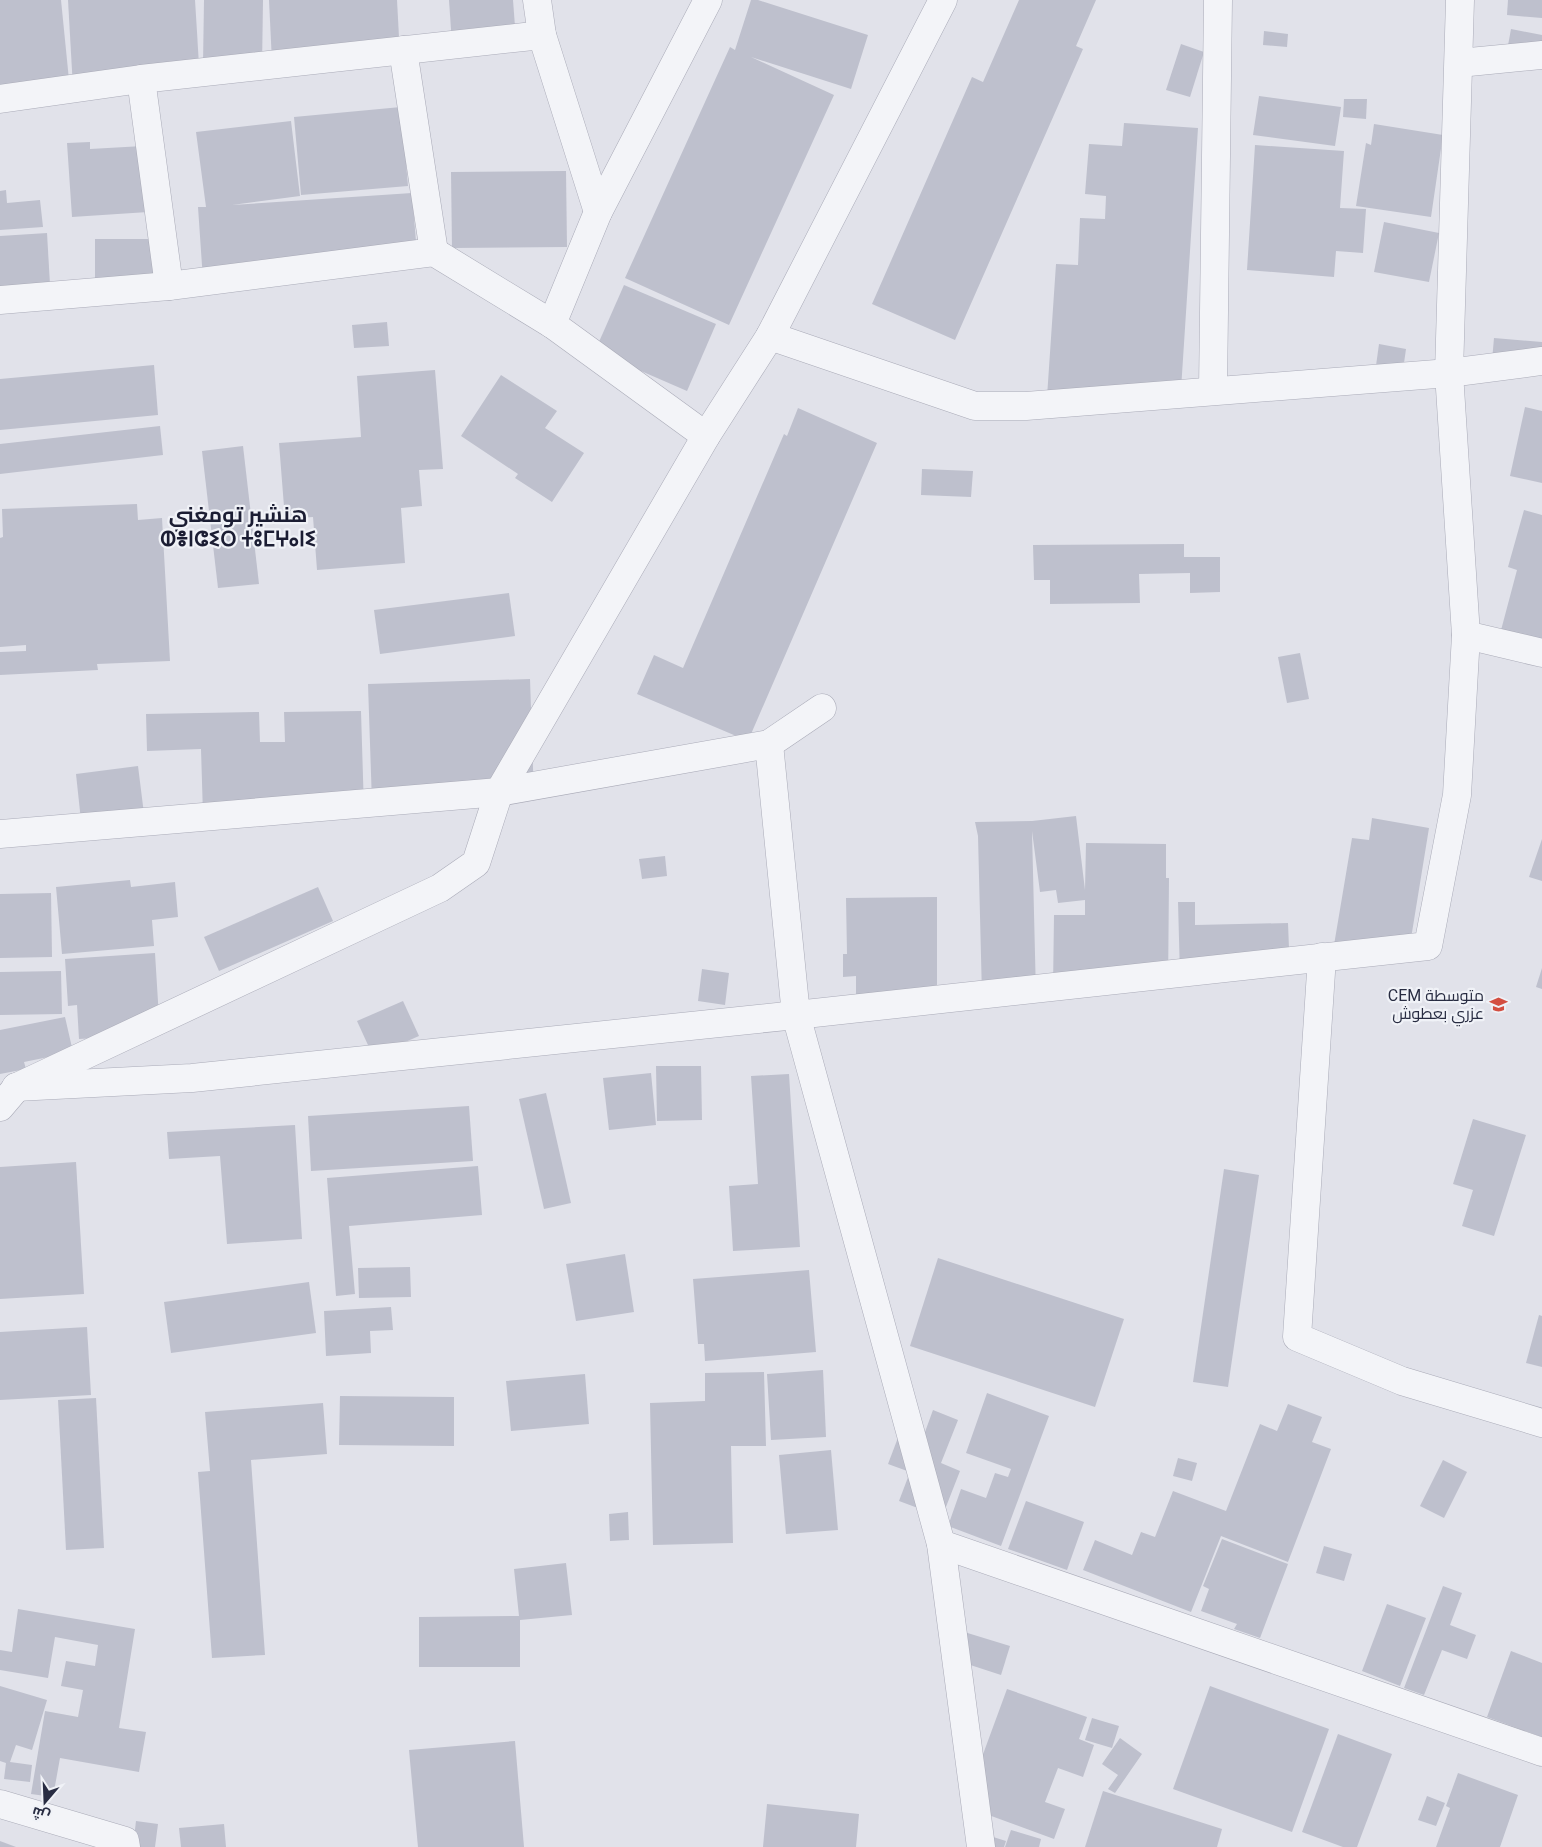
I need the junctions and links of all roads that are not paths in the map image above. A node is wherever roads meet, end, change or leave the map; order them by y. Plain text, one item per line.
1 (537, 0) edge
2 (708, 0) edge
3 (943, 0) edge
4 (1218, 0) edge
5 (1460, 0) edge
6 (542, 35) junction
7 (404, 50) junction
8 (1542, 55) edge
9 (1459, 63) junction
10 (141, 79) junction
11 (0, 99) edge
12 (598, 212) junction
13 (434, 252) junction
14 (169, 286) junction
15 (0, 300) edge
16 (552, 324) junction
17 (770, 336) junction
18 (1542, 360) edge
19 (1449, 373) junction
20 (1213, 390) junction
21 (706, 436) junction
22 (1466, 635) junction
23 (1542, 653) edge
24 (822, 708) dead end
25 (769, 744) junction
26 (499, 792) junction
27 (0, 834) edge
28 (1322, 957) junction
29 (796, 1015) junction
30 (6, 1094) edge
31 (1542, 1423) edge
32 (941, 1544) junction
33 (1542, 1752) edge
34 (0, 1804) edge
35 (126, 1847) edge
36 (981, 1847) edge

1 - 6 street
2 - 12 street
3 - 17 street
4 - 20 street
5 - 9 street
6 - 7 street
6 - 12 street
7 - 10 street
7 - 13 street
8 - 9 street
9 - 19 street
10 - 11 street
10 - 14 street
12 - 16 street
13 - 14 street
13 - 16 street
14 - 15 street
16 - 21 street
17 - 20 street
17 - 21 street
18 - 19 street
19 - 20 street
19 - 22 street
21 - 26 street
22 - 23 street
22 - 28 street
24 - 25 street
25 - 26 street
25 - 29 street
26 - 27 street
26 - 30 street
28 - 29 street
28 - 31 street
29 - 30 street
29 - 32 street
32 - 33 street
32 - 36 street
34 - 35 street

